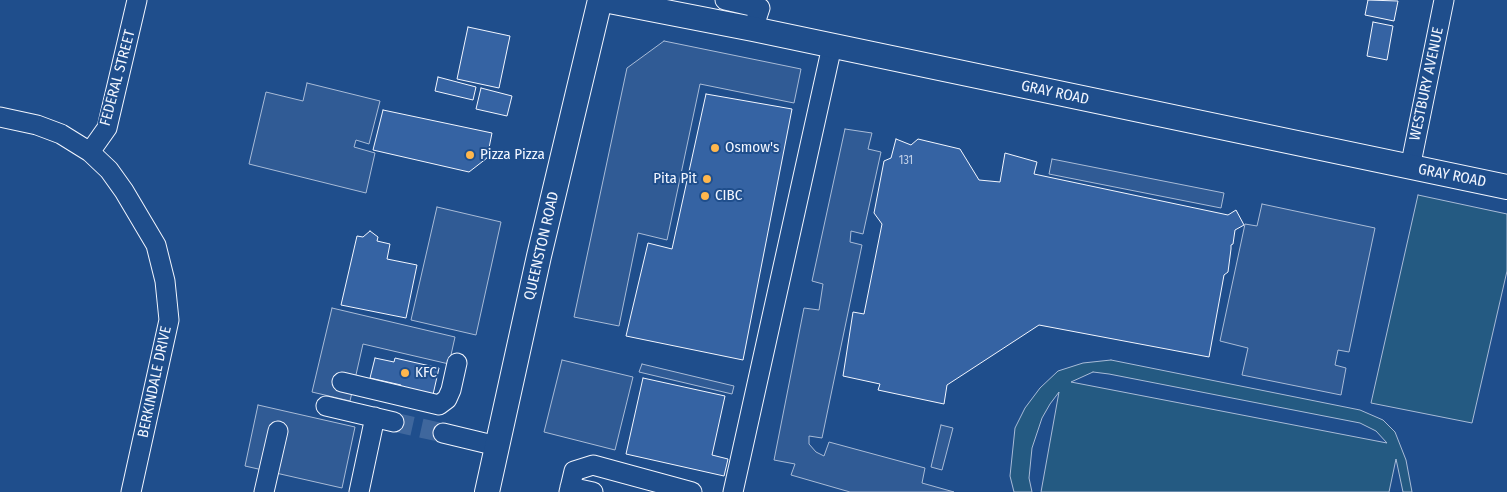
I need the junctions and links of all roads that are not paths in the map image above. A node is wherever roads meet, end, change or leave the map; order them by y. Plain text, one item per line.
1 (138, 0) edge
2 (600, 0) edge
3 (604, 0) edge
4 (726, 0) edge
5 (1444, 0) edge
6 (759, 12) edge
7 (832, 46) junction
8 (0, 117) edge
9 (90, 152) junction
10 (1410, 168) junction
11 (1507, 187) edge
12 (457, 363) dead end
13 (342, 382) dead end
14 (326, 406) dead end
15 (375, 417) junction
16 (394, 422) tunnel mouth
17 (278, 431) dead end
18 (443, 433) tunnel mouth
19 (497, 446) junction
20 (570, 489) edge
21 (131, 492) edge
22 (264, 492) edge
23 (359, 492) edge
24 (486, 492) edge
25 (593, 492) edge
26 (692, 492) edge
27 (733, 492) edge

1 - 9 street, FEDERAL STREET
2 - 19 main road, QUEENSTON ROAD
3 - 6 main road, GRAY ROAD
4 - 6 street
5 - 10 street, WESTBURY AVENUE
6 - 7 main road, GRAY ROAD
7 - 10 main road, GRAY ROAD
7 - 27 street
8 - 9 street, BERKINDALE DRIVE
9 - 21 street, BERKINDALE DRIVE
10 - 11 main road, GRAY ROAD
12 - 13 street
14 - 15 street
15 - 16 street
15 - 23 street
17 - 22 street
18 - 19 street
19 - 24 main road, QUEENSTON ROAD
20 - 25 street
20 - 26 street

